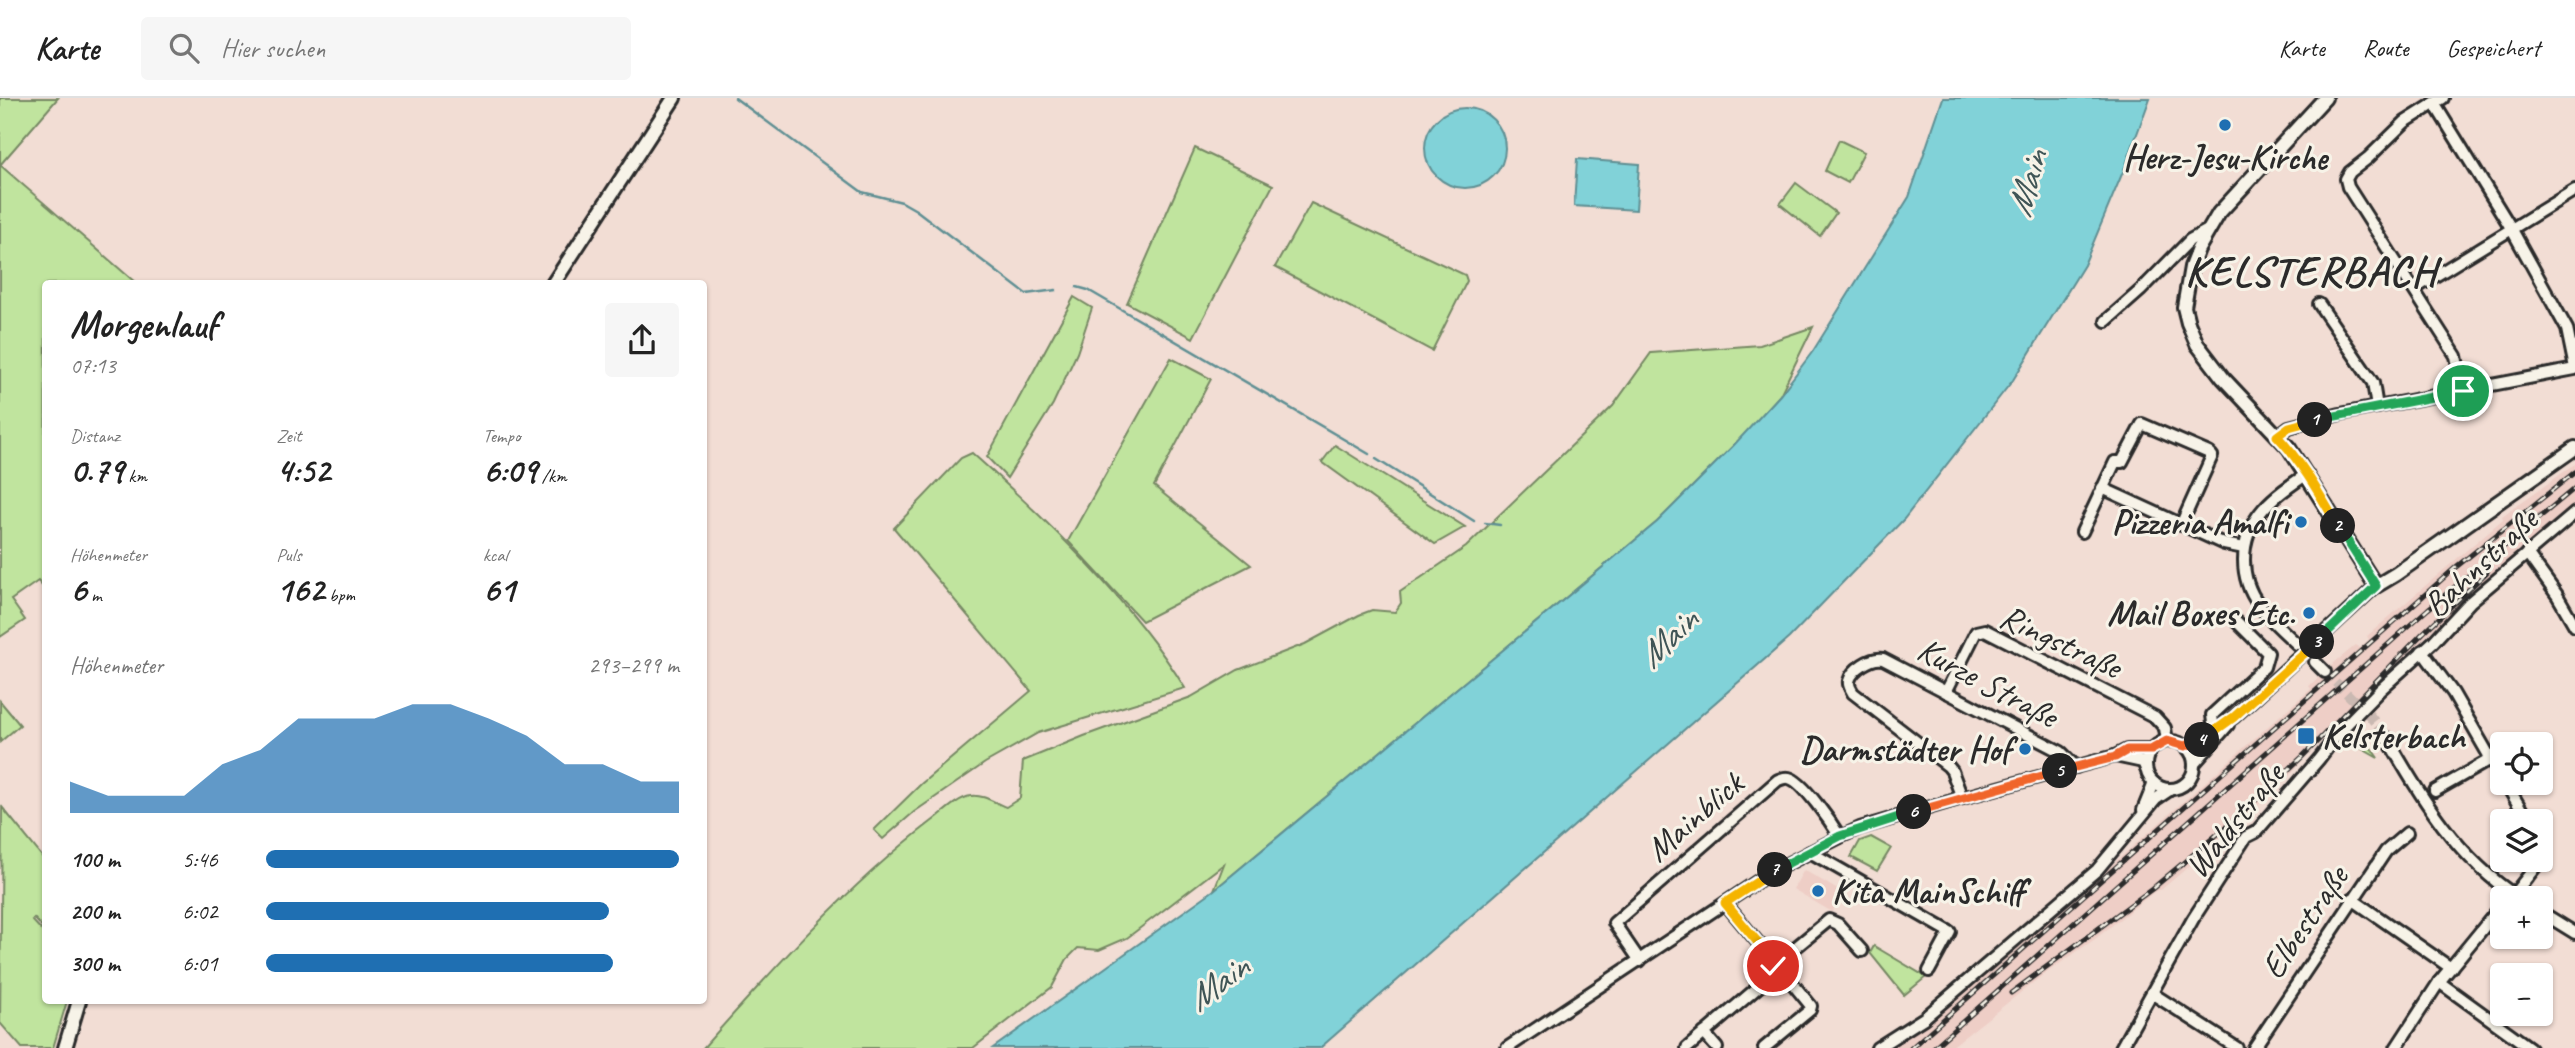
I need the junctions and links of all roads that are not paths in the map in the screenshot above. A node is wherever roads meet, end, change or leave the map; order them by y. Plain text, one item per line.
1 (674, 98) edge
2 (2325, 98) edge
3 (2438, 101) edge
4 (2575, 190) edge
5 (2511, 228) junction
6 (2210, 229) junction
7 (556, 280) edge
8 (2414, 289) junction
9 (2319, 304) dead end
10 (2106, 321) dead end
11 (2575, 368) edge
12 (2463, 391) junction
13 (2377, 407) junction
14 (2277, 436) junction
15 (2575, 448) edge
16 (2307, 474) junction
17 (2102, 488) junction
18 (2575, 513) edge
19 (2181, 525) junction
20 (2082, 532) dead end
21 (2244, 548) junction
22 (2527, 553) junction
23 (2376, 586) junction
24 (2236, 621) dead end
25 (2575, 626) edge
26 (2297, 644) dead end
27 (2422, 651) junction
28 (2315, 662) dead end
29 (2325, 672) tunnel mouth
30 (1946, 692) junction
31 (2234, 717) junction
32 (2214, 731) junction
33 (2387, 738) tunnel mouth
34 (2167, 741) junction
35 (2185, 746) junction
36 (2151, 750) junction
37 (2115, 757) junction
38 (2490, 757) edge
39 (2490, 760) edge
40 (2194, 764) junction
41 (2076, 766) junction
42 (2146, 769) junction
43 (2154, 783) junction
44 (2171, 789) junction
45 (2435, 792) dead end
46 (1962, 798) junction
47 (2141, 816) junction
48 (2407, 833) dead end
49 (1840, 836) junction
50 (1810, 852) junction
51 (2502, 886) edge
52 (2352, 899) junction
53 (1725, 903) junction
54 (2553, 919) edge
55 (2490, 920) edge
56 (2575, 933) edge
57 (1862, 951) dead end
58 (1640, 961) junction
59 (1773, 966) junction
60 (2451, 968) junction
61 (1929, 971) dead end
62 (2439, 982) junction
63 (2153, 994) junction
64 (78, 1004) edge
65 (1704, 1033) junction
66 (65, 1048) edge
67 (1507, 1048) edge
68 (1687, 1048) edge
69 (1717, 1048) edge
70 (1764, 1048) edge
71 (1877, 1048) edge
72 (2120, 1048) edge
73 (2237, 1048) edge
74 (2255, 1048) edge
75 (2396, 1048) edge
76 (2530, 1048) edge

1 - 7 street
2 - 6 street
3 - 5 street
3 - 8 street
4 - 5 street
5 - 8 street
5 - 11 street
6 - 10 street
6 - 14 street
8 - 12 street
9 - 13 street
11 - 12 street
12 - 13 street
13 - 14 street
14 - 16 street
15 - 23 street
16 - 21 street
16 - 23 street
17 - 19 street
17 - 19 street
17 - 20 street
18 - 22 street, Bahnstraße
19 - 21 street
21 - 26 street
22 - 25 street
22 - 27 street, Bahnstraße
23 - 31 street
24 - 32 street
27 - 38 street
27 - 63 street, Waldstraße
28 - 29 street
30 - 34 street, Ringstraße
30 - 41 street, Kurze Straße
30 - 46 street, Kurze Straße
31 - 32 street
31 - 40 street
32 - 35 street
33 - 51 street
34 - 35 street
34 - 36 street
35 - 40 street
36 - 37 street
36 - 42 street
37 - 41 street
37 - 42 street
39 - 45 street
40 - 44 street
41 - 46 street
42 - 43 street
43 - 44 street
43 - 47 street
44 - 47 street
46 - 49 street
47 - 71 street
48 - 52 street, Elbestraße
49 - 50 street
49 - 58 street, Mainblick
50 - 53 street
50 - 61 street
52 - 60 street
52 - 74 street, Elbestraße
53 - 58 street
53 - 59 street
54 - 56 street
55 - 60 street
57 - 59 street
58 - 67 street
59 - 65 street
59 - 70 street
60 - 62 street
62 - 75 street
62 - 76 street
63 - 72 street, Waldstraße
63 - 73 street
64 - 66 street
65 - 68 street
65 - 69 street

